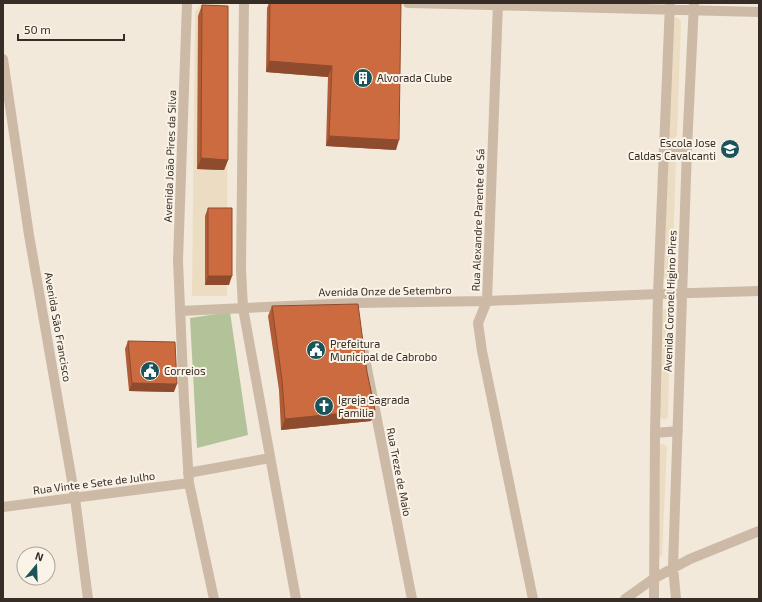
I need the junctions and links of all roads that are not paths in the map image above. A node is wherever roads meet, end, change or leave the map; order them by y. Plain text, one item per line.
1 (187, 3) edge
2 (244, 3) edge
3 (408, 3) edge
4 (498, 4) edge
5 (584, 5) edge
6 (670, 7) edge
7 (694, 7) edge
8 (759, 12) edge
9 (3, 59) edge
10 (664, 147) junction
11 (687, 148) junction
12 (759, 291) edge
13 (683, 293) junction
14 (658, 294) junction
15 (487, 301) junction
16 (243, 308) junction
17 (180, 311) junction
18 (362, 342) edge
19 (678, 431) junction
20 (655, 433) junction
21 (270, 458) junction
22 (188, 478) junction
23 (76, 498) junction
24 (3, 507) edge
25 (759, 531) edge
26 (673, 567) junction
27 (653, 579) junction
28 (88, 599) edge
29 (214, 599) edge
30 (296, 599) edge
31 (412, 599) edge
32 (533, 599) edge
33 (625, 599) edge
34 (654, 599) edge
35 (676, 599) edge

1 - 17 street, Avenida João Pires da Silva
2 - 16 street
3 - 4 street
4 - 5 street
4 - 15 street, Rua Alexandre Parente de Sá
5 - 6 street
6 - 7 street
6 - 10 street, Avenida Coronel Higino Pires
7 - 8 street
7 - 11 street, Avenida Coronel Higino Pires
9 - 23 street, Avenida São Francisco
10 - 11 street
10 - 14 street, Avenida Coronel Higino Pires
11 - 13 street, Avenida Coronel Higino Pires
12 - 13 street, Avenida Onze de Setembro
13 - 14 street, Avenida Onze de Setembro
13 - 19 street, Avenida Coronel Higino Pires
14 - 15 street, Avenida Onze de Setembro
14 - 20 street, Avenida Coronel Higino Pires
15 - 16 street, Avenida Onze de Setembro
15 - 32 street, Rua Alexandre Parente de Sá
16 - 17 street, Avenida Onze de Setembro
16 - 21 street
17 - 22 street, Avenida João Pires da Silva
18 - 31 street, Rua Treze de Maio
19 - 20 street
19 - 26 street, Avenida Coronel Higino Pires
20 - 27 street, Avenida Coronel Higino Pires
21 - 22 street, Rua Vinte e Sete de Julho
21 - 30 street
22 - 23 street, Rua Vinte e Sete de Julho
22 - 29 street, Avenida João Pires da Silva
23 - 24 street, Rua Vinte e Sete de Julho
23 - 28 street, Avenida São Francisco
25 - 26 street
26 - 27 street
26 - 35 street, Avenida Coronel Higino Pires
27 - 33 street
27 - 34 street, Avenida Coronel Higino Pires

